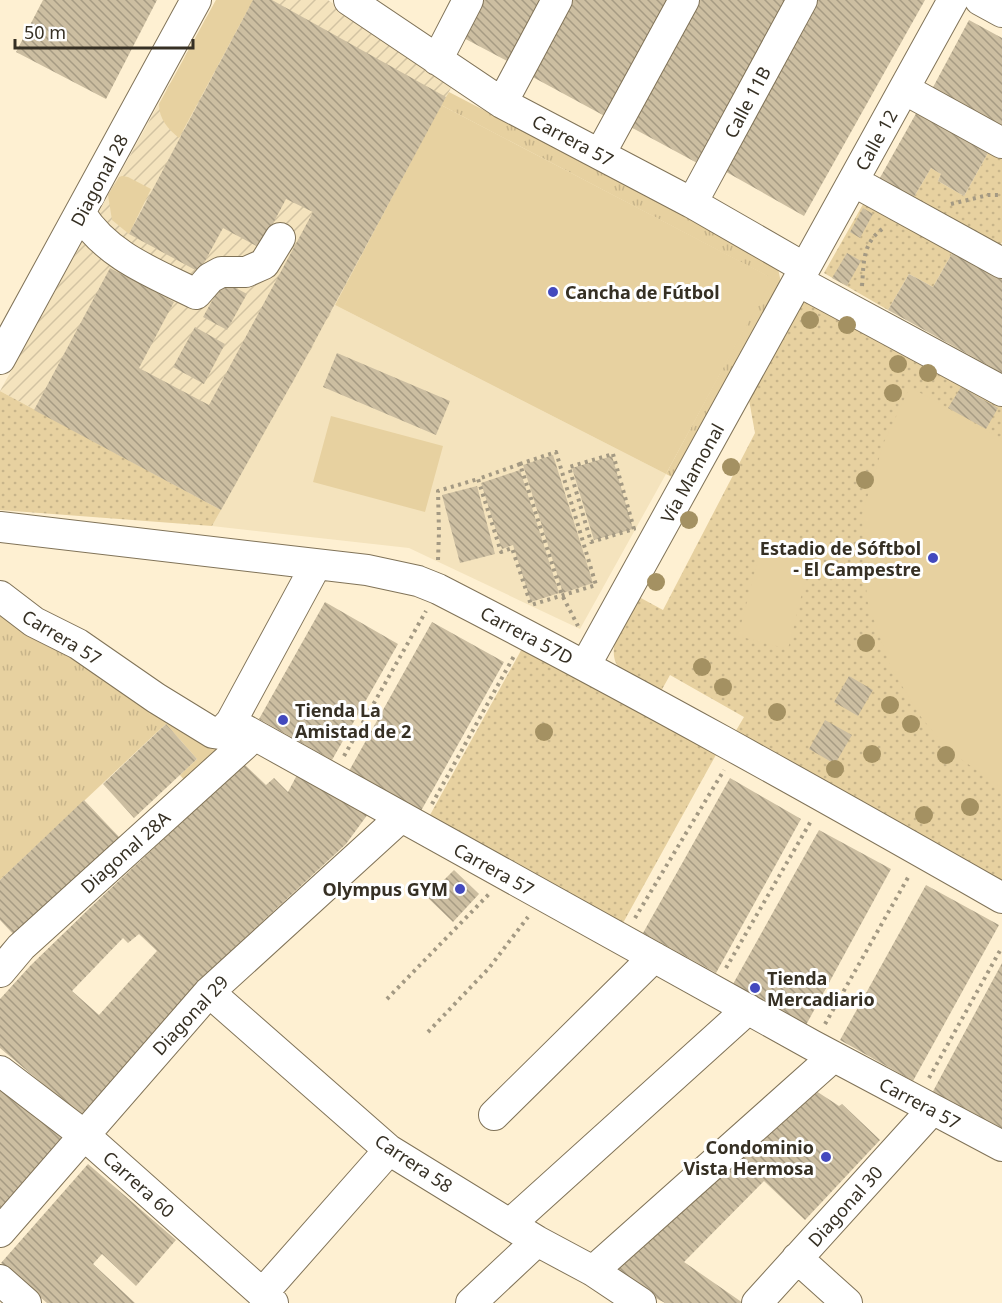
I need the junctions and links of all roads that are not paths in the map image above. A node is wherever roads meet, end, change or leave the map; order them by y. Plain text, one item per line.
1 (196, 0) edge
2 (349, 0) edge
3 (468, 0) edge
4 (557, 0) edge
5 (684, 0) edge
6 (802, 0) edge
7 (953, 0) edge
8 (980, 0) edge
9 (1002, 12) edge
10 (437, 60) junction
11 (904, 89) junction
12 (502, 103) junction
13 (1002, 143) edge
14 (600, 154) junction
15 (853, 181) junction
16 (692, 203) junction
17 (81, 214) junction
18 (280, 238) dead end
19 (1002, 263) edge
20 (802, 274) junction
21 (0, 359) edge
22 (1002, 391) edge
23 (0, 527) edge
24 (316, 565) junction
25 (0, 596) edge
26 (585, 666) junction
27 (242, 729) junction
28 (410, 823) junction
29 (1002, 898) edge
30 (11, 939) edge
31 (654, 957) junction
32 (0, 972) edge
33 (209, 992) junction
34 (748, 1009) junction
35 (823, 1051) junction
36 (0, 1071) edge
37 (924, 1105) junction
38 (494, 1115) dead end
39 (84, 1135) junction
40 (1002, 1146) edge
41 (389, 1150) junction
42 (511, 1223) junction
43 (0, 1232) edge
44 (537, 1241) junction
45 (797, 1258) junction
46 (593, 1271) junction
47 (0, 1280) edge
48 (268, 1299) edge
49 (26, 1303) edge
50 (471, 1303) edge
51 (641, 1303) edge
52 (757, 1303) edge
53 (848, 1303) edge

1 - 17 street, Diagonal 28
2 - 10 street, Carrera 57
3 - 10 street
4 - 12 street
5 - 14 street
6 - 16 street, Calle 11B
7 - 11 street, Calle 12
8 - 9 street
10 - 12 street, Carrera 57
11 - 13 street
11 - 15 street, Calle 12
12 - 14 street, Carrera 57
14 - 16 street, Carrera 57
15 - 19 street
15 - 20 street, Calle 12
16 - 20 street, Carrera 57
17 - 18 street
17 - 21 street, Diagonal 28
20 - 22 street, Carrera 57
20 - 26 street, Vía Mamonal
23 - 24 street, Carrera 57D
24 - 26 street, Carrera 57D
24 - 27 street, Diagonal 28A
25 - 27 street, Carrera 57
26 - 29 street, Carrera 57D
27 - 28 street, Carrera 57
27 - 30 street, Diagonal 28A
28 - 31 street, Carrera 57
28 - 33 street, Diagonal 29
30 - 32 street, Diagonal 28A
31 - 34 street, Carrera 57
31 - 38 street
33 - 39 street, Diagonal 29
33 - 41 street, Carrera 58
34 - 35 street, Carrera 57
34 - 42 street
35 - 37 street, Carrera 57
35 - 46 street
36 - 39 street, Carrera 60
37 - 40 street, Carrera 57
37 - 45 street, Diagonal 30
39 - 43 street, Diagonal 29
39 - 48 street, Carrera 60
41 - 42 street, Carrera 58
41 - 48 street
42 - 44 street, Carrera 58
44 - 46 street, Carrera 58
44 - 50 street
45 - 52 street, Diagonal 30
45 - 53 street
46 - 51 street, Carrera 58
47 - 49 street

